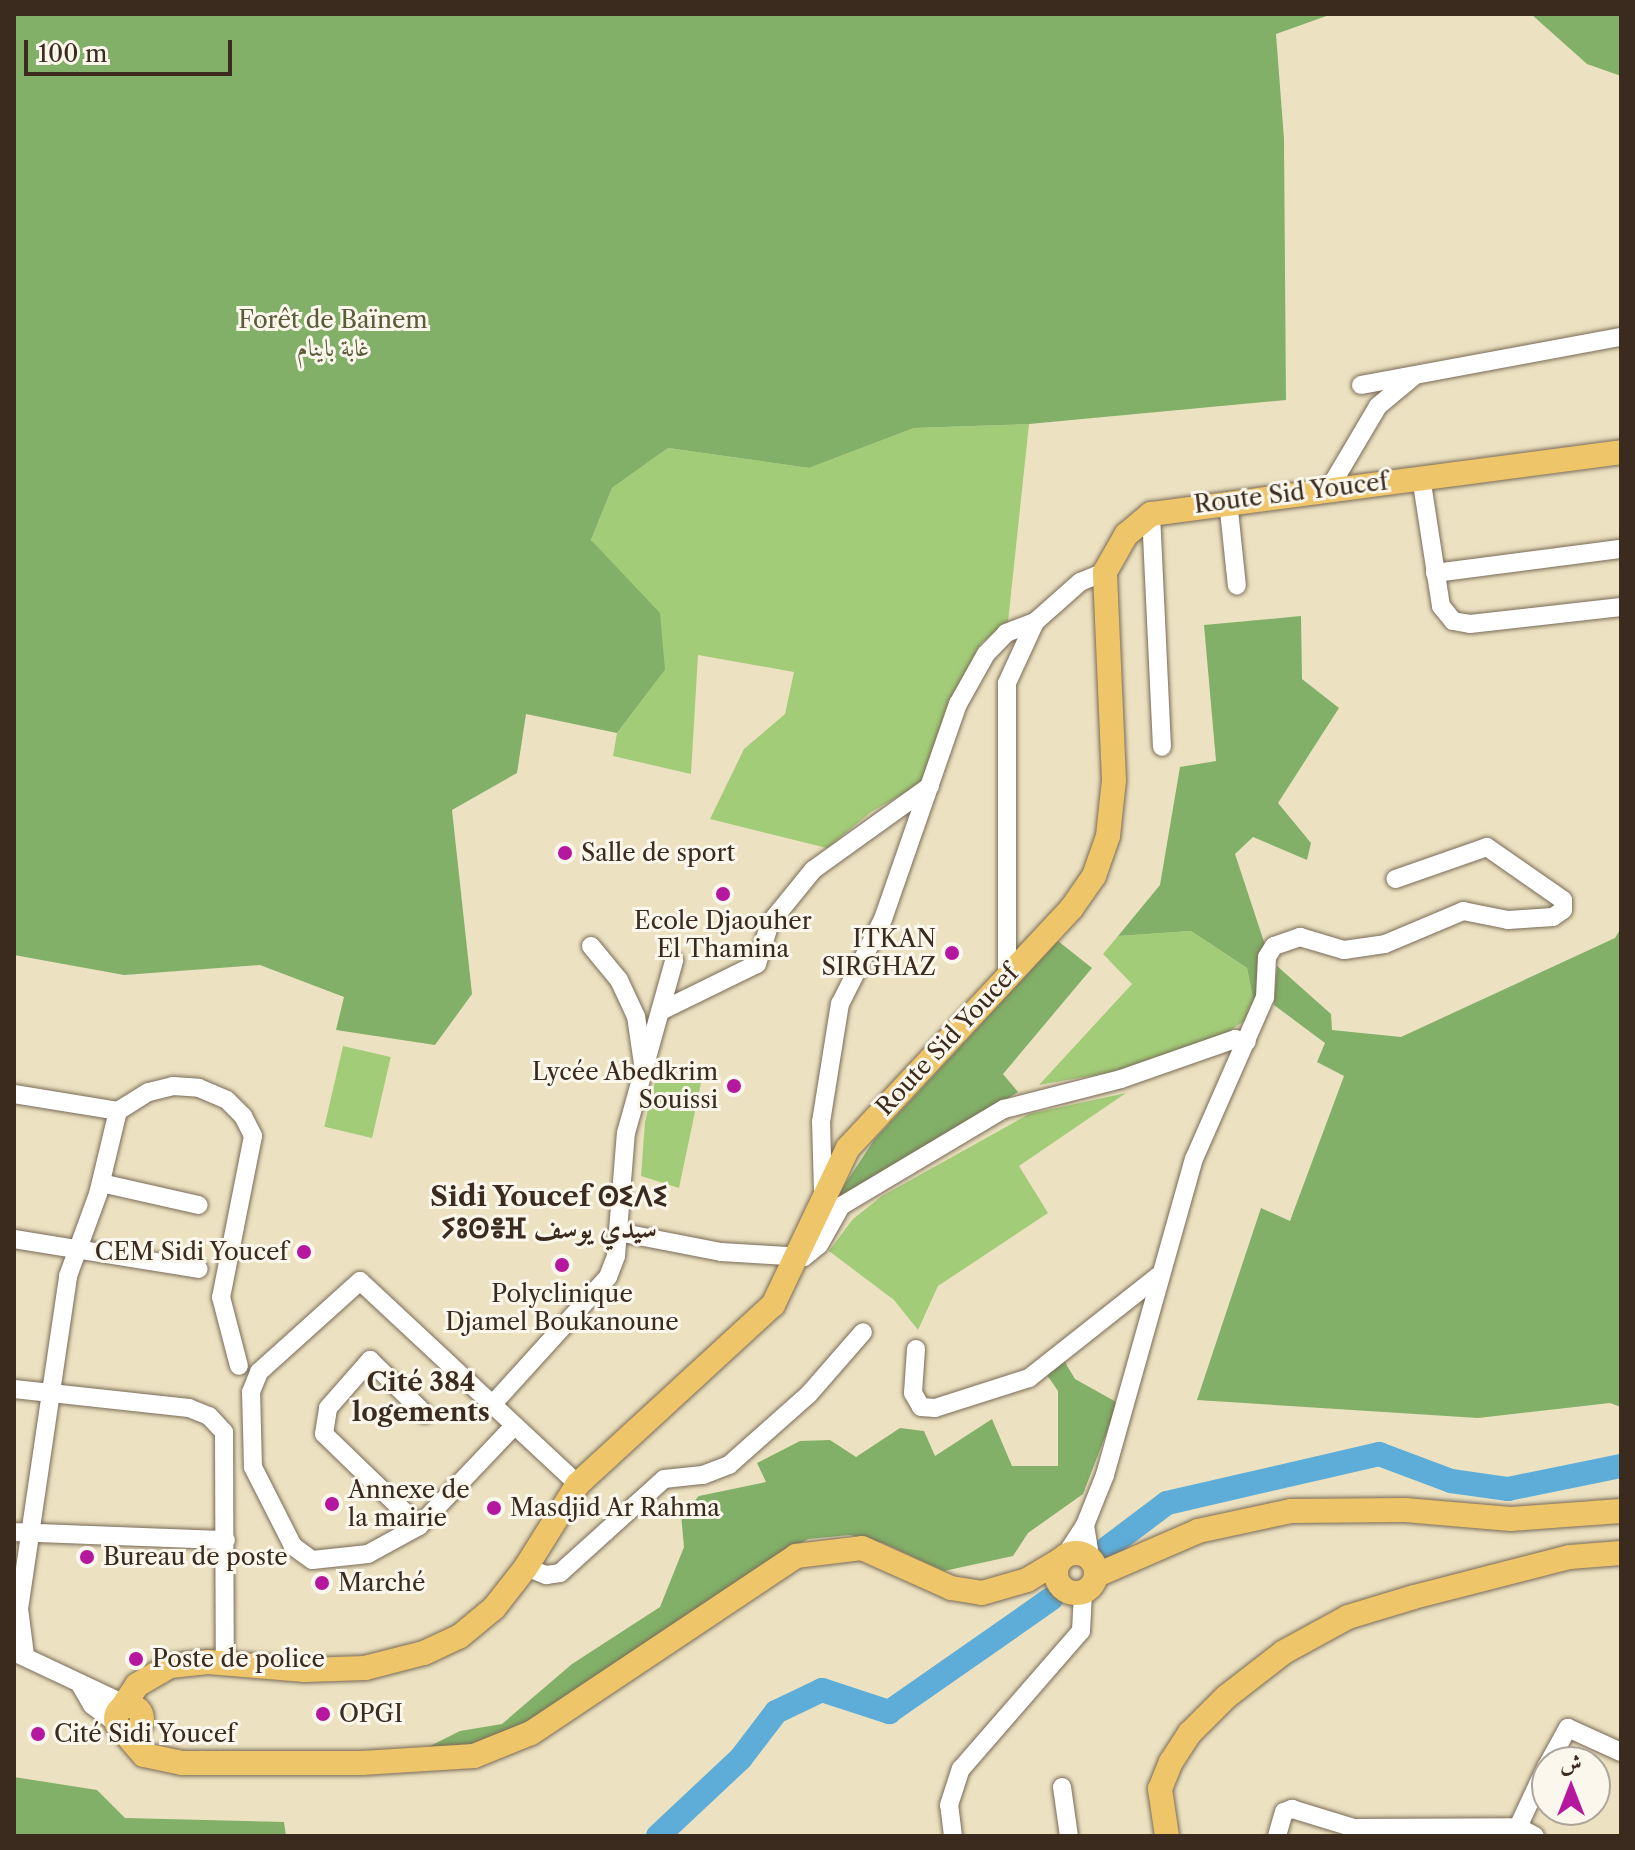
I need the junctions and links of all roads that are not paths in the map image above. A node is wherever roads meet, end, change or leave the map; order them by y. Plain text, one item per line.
1 (1621, 337) edge
2 (1413, 377) junction
3 (1361, 385) dead end
4 (1621, 452) edge
5 (1421, 477) junction
6 (1329, 489) junction
7 (1228, 501) junction
8 (1151, 514) junction
9 (1621, 549) edge
10 (1105, 572) junction
11 (1435, 573) junction
12 (1237, 586) dead end
13 (1621, 607) edge
14 (1035, 622) junction
15 (1162, 747) dead end
16 (930, 786) junction
17 (1395, 879) dead end
18 (591, 946) dead end
19 (674, 961) dead end
20 (1007, 974) junction
21 (661, 1011) junction
22 (1247, 1042) junction
23 (644, 1073) junction
24 (14, 1094) edge
25 (118, 1111) junction
26 (101, 1183) junction
27 (823, 1192) junction
28 (199, 1205) dead end
29 (618, 1232) junction
30 (14, 1239) edge
31 (75, 1248) junction
32 (791, 1259) junction
33 (199, 1269) dead end
34 (1159, 1276) junction
35 (863, 1332) dead end
36 (916, 1349) dead end
37 (239, 1366) dead end
38 (14, 1389) edge
39 (54, 1396) junction
40 (491, 1406) junction
41 (425, 1414) dead end
42 (513, 1427) junction
43 (578, 1484) junction
44 (1621, 1511) edge
45 (1085, 1525) junction
46 (419, 1526) junction
47 (22, 1533) edge
48 (226, 1540) junction
49 (1621, 1553) edge
50 (1063, 1558) junction
51 (526, 1567) junction
52 (1084, 1579) junction
53 (1002, 1589) junction
54 (19, 1654) edge
55 (225, 1663) junction
56 (128, 1716) junction
57 (1558, 1746) edge
58 (1608, 1746) edge
59 (1062, 1787) dead end
60 (1354, 1832) edge
61 (1526, 1832) edge
62 (953, 1836) edge
63 (1069, 1836) edge
64 (1167, 1836) edge
65 (1277, 1836) edge

1 - 2 street
2 - 3 street
2 - 6 street
4 - 5 main road, Route Sid Youcef
5 - 6 main road, Route Sid Youcef
5 - 11 street
6 - 7 main road, Route Sid Youcef
7 - 8 main road, Route Sid Youcef
7 - 12 street
8 - 10 main road
8 - 15 street
9 - 11 street
10 - 14 street
10 - 20 main road, Route Sid Youcef
11 - 13 street
14 - 16 street
14 - 20 street
16 - 21 street
16 - 27 street
17 - 22 street
18 - 23 street
19 - 21 street
20 - 27 main road, Route Sid Youcef
21 - 23 street
22 - 32 street
22 - 34 street
23 - 29 street
24 - 25 street
25 - 26 street
25 - 37 street
26 - 28 street
26 - 31 street
27 - 32 main road, Route Sid Youcef
29 - 32 street
29 - 40 street
30 - 31 street
31 - 33 street
31 - 39 street
32 - 43 main road, Route Sid Youcef
34 - 36 street
34 - 45 street
35 - 51 street
38 - 39 street
39 - 47 street
39 - 48 street
40 - 42 street
40 - 46 street
41 - 46 street
42 - 43 street
42 - 46 street
43 - 51 main road, Route Sid Youcef
44 - 52 main road
45 - 50 street
45 - 52 street
47 - 48 street
47 - 54 street
48 - 55 street
49 - 64 main road
50 - 52 main road
50 - 52 main road
50 - 53 main road
51 - 55 main road, Route Sid Youcef
52 - 53 main road
52 - 62 street
53 - 56 main road
54 - 56 street
55 - 56 main road, Route Sid Youcef
57 - 58 street
59 - 63 street
60 - 61 street
60 - 65 street

